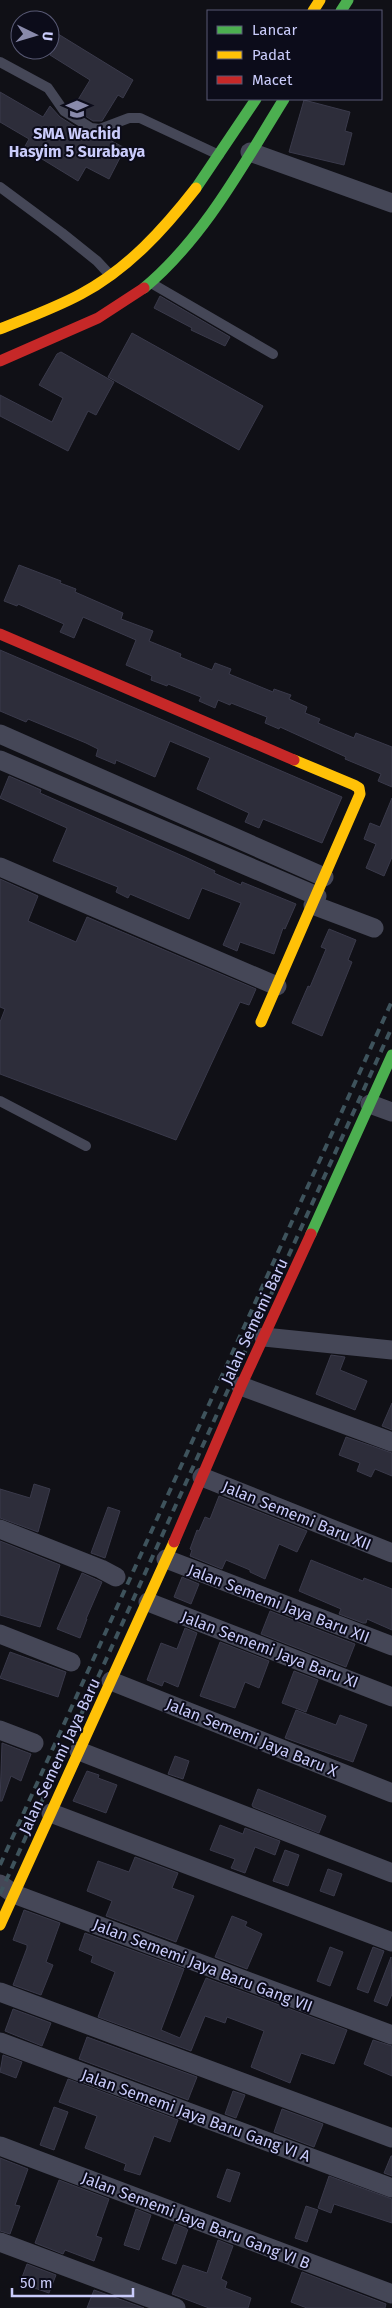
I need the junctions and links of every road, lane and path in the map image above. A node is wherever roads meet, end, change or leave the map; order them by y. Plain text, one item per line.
1 (0, 62) edge
2 (255, 100) edge
3 (283, 100) edge
4 (250, 152) junction
5 (220, 156) junction
6 (0, 187) edge
7 (392, 202) edge
8 (104, 268) junction
9 (150, 283) junction
10 (0, 329) edge
11 (273, 354) dead end
12 (0, 361) edge
13 (0, 634) edge
14 (0, 734) edge
15 (0, 760) edge
16 (100, 778) junction
17 (93, 800) junction
18 (0, 867) edge
19 (324, 877) junction
20 (315, 900) junction
21 (374, 928) dead end
22 (277, 986) junction
23 (262, 1022) dead end
24 (392, 1055) edge
25 (0, 1101) edge
26 (370, 1104) junction
27 (392, 1112) edge
28 (86, 1146) dead end
29 (264, 1337) junction
30 (392, 1350) edge
31 (241, 1386) junction
32 (392, 1442) edge
33 (202, 1477) junction
34 (0, 1529) edge
35 (392, 1553) edge
36 (166, 1559) junction
37 (116, 1577) dead end
38 (148, 1602) junction
39 (0, 1634) edge
40 (392, 1646) edge
41 (71, 1662) dead end
42 (111, 1681) junction
43 (392, 1697) edge
44 (0, 1730) edge
45 (34, 1743) dead end
46 (79, 1751) junction
47 (392, 1793) edge
48 (51, 1813) junction
49 (392, 1873) edge
50 (7, 1889) edge
51 (0, 1925) edge
52 (392, 1942) edge
53 (0, 1992) edge
54 (392, 2035) edge
55 (0, 2042) edge
56 (392, 2138) edge
57 (0, 2146) edge
58 (392, 2188) edge
59 (0, 2242) edge
60 (392, 2294) edge
61 (176, 2308) edge

1 - 5 lane
2 - 5 street
3 - 4 street
4 - 7 street
4 - 9 street
5 - 8 street
6 - 8 lane
8 - 10 street
9 - 11 lane
9 - 12 street
13 - 19 street
14 - 16 street
15 - 17 street
16 - 17 street
16 - 19 street
17 - 20 street
18 - 22 street
19 - 20 street
20 - 21 street
20 - 22 street
22 - 23 street
24 - 26 street, Jalan Sememi Baru
25 - 28 lane
26 - 27 street
26 - 29 street, Jalan Sememi Baru
29 - 30 street
29 - 31 street, Jalan Sememi Baru
31 - 32 street
31 - 33 street, Jalan Sememi Baru
33 - 35 street, Jalan Sememi Baru XII
33 - 36 street, Jalan Sememi Baru
34 - 37 street
36 - 38 street, Jalan Sememi Baru
36 - 40 street, Jalan Sememi Jaya Baru XII
38 - 42 street, Jalan Sememi Jaya Baru
38 - 43 street, Jalan Sememi Jaya Baru XI
39 - 41 street
42 - 46 street, Jalan Sememi Jaya Baru
42 - 47 street, Jalan Sememi Jaya Baru X
44 - 45 street
46 - 48 street, Jalan Sememi Jaya Baru
46 - 49 street
48 - 50 street, Jalan Sememi Jaya Baru
48 - 52 street
50 - 51 street, Jalan Sememi Jaya Baru
50 - 54 street, Jalan Sememi Jaya Baru Gang VII
53 - 56 street
55 - 58 street, Jalan Sememi Jaya Baru Gang VI A
57 - 60 street, Jalan Sememi Jaya Baru Gang VI B
59 - 61 street

